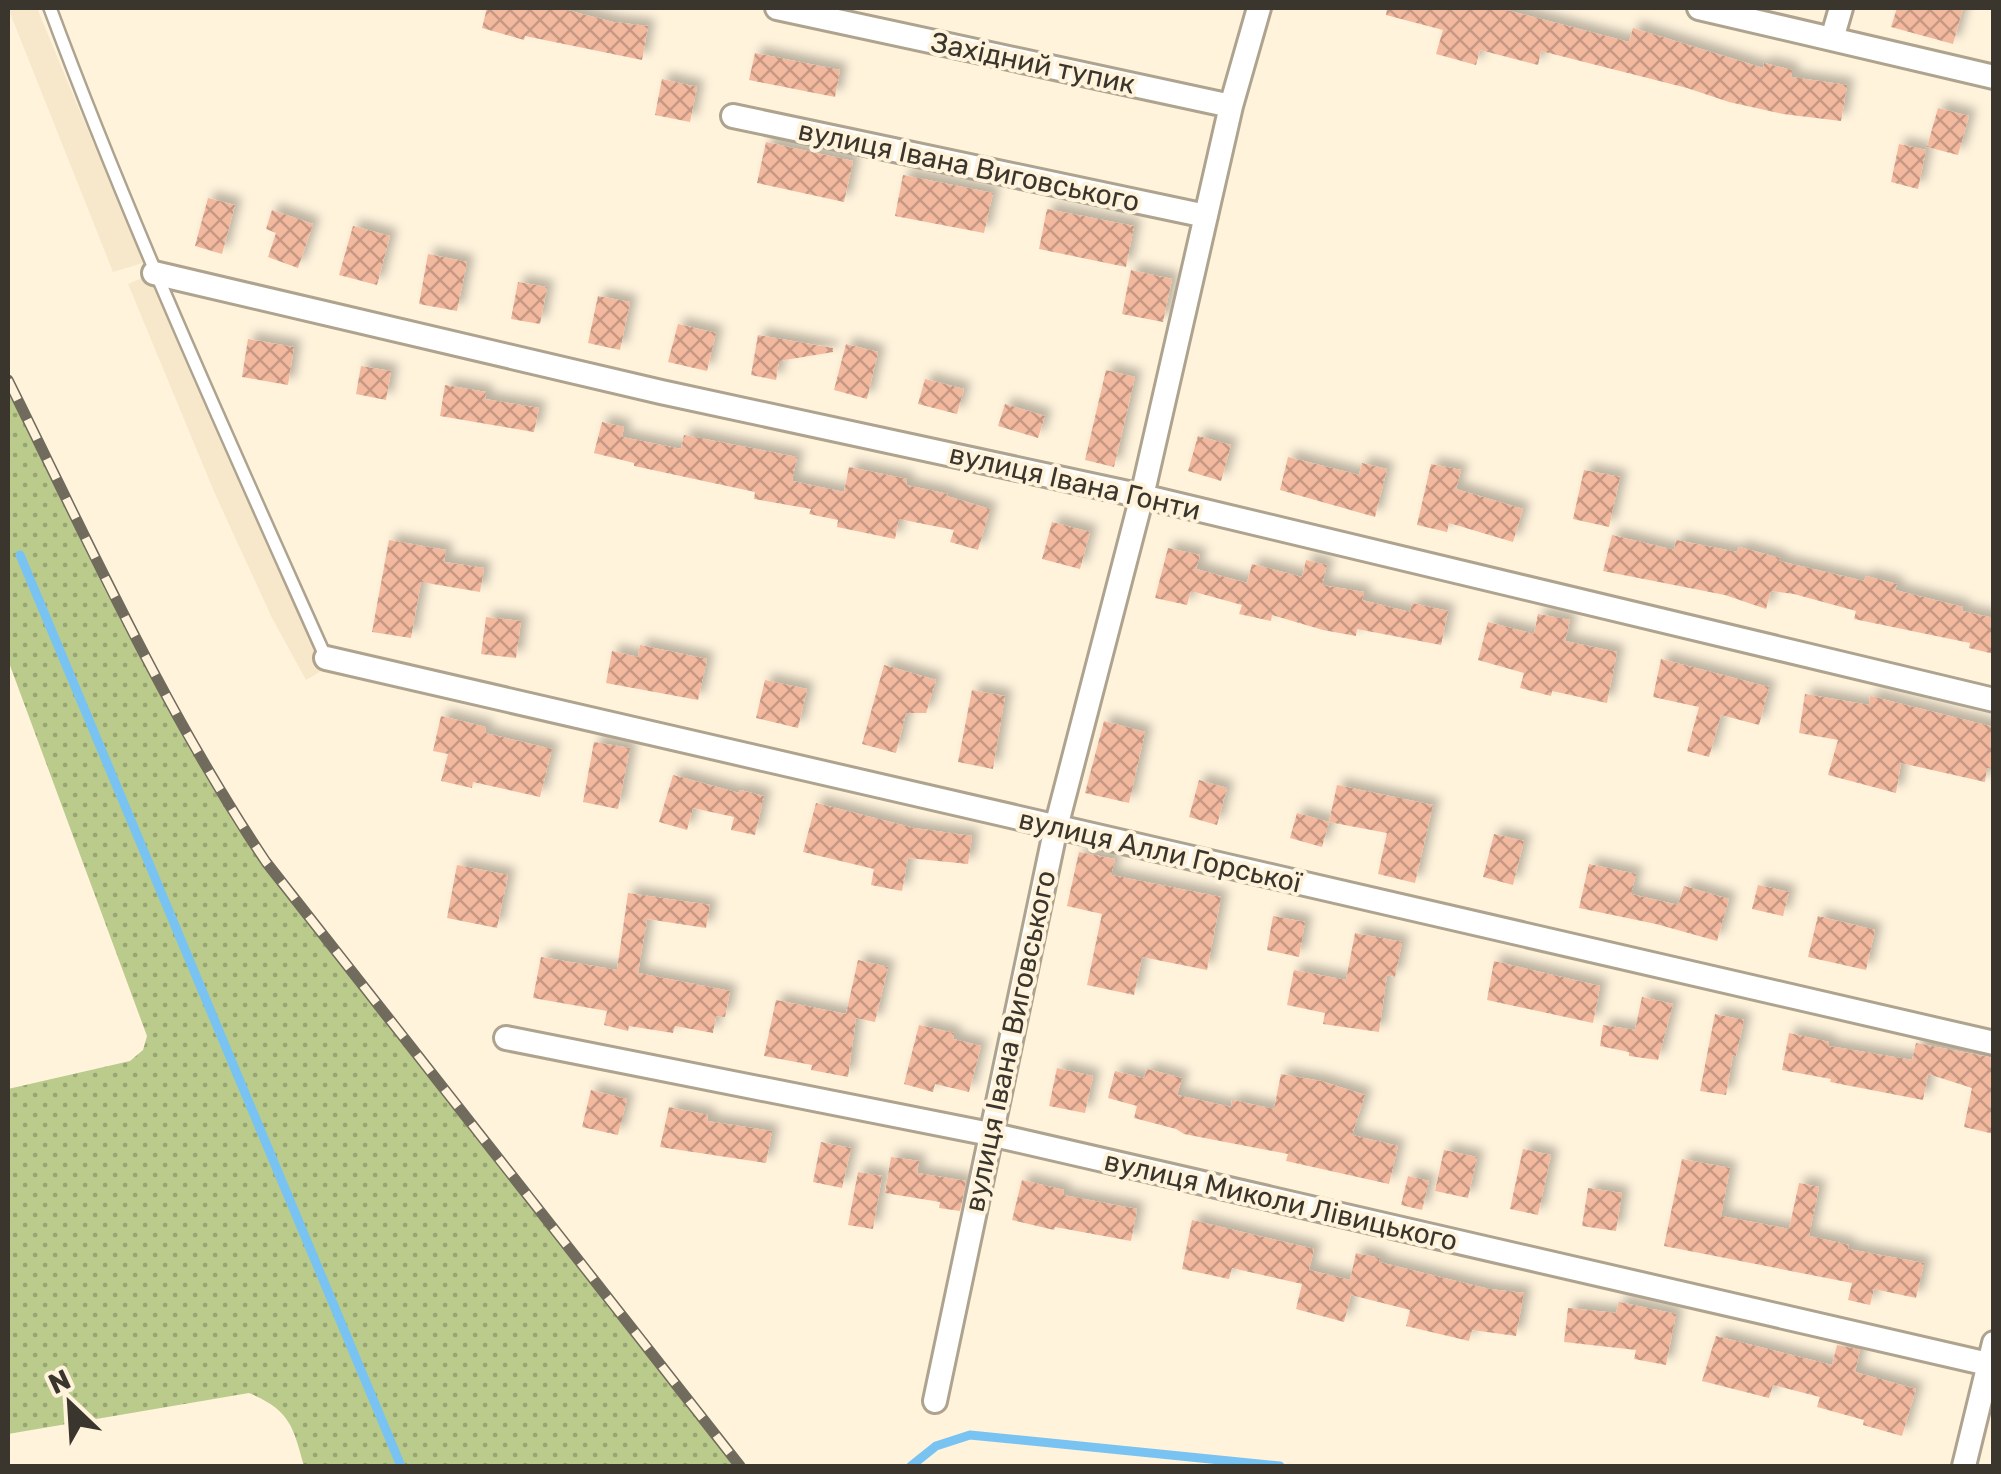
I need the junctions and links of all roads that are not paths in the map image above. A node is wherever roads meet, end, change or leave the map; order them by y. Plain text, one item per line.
1 (50, 8) edge
2 (777, 8) edge
3 (1259, 8) edge
4 (1699, 8) edge
5 (1841, 8) edge
6 (1832, 39) junction
7 (1994, 77) edge
8 (1231, 106) junction
9 (733, 116) dead end
10 (1206, 216) junction
11 (154, 273) junction
12 (1142, 496) junction
13 (326, 658) joint
14 (1994, 700) edge
15 (1056, 826) junction
16 (506, 1038) dead end
17 (1994, 1043) edge
18 (990, 1134) junction
19 (1991, 1353) edge
20 (936, 1402) dead end
21 (1964, 1466) edge

1 - 11 lane
2 - 8 street, Західний тупик
3 - 8 street, вулиця Івана Виговського
4 - 6 street
5 - 6 street
6 - 7 street
8 - 10 street, вулиця Івана Виговського
9 - 10 street, вулиця Івана Виговського
10 - 12 street, вулиця Івана Виговського
11 - 12 street, вулиця Івана Гонти
11 - 13 lane
12 - 14 street, вулиця Івана Гонти
12 - 15 street, вулиця Івана Виговського
13 - 15 street, вулиця Алли Горської
15 - 17 street, вулиця Алли Горської
15 - 18 street, вулиця Івана Виговського
16 - 18 street, вулиця Миколи Лівицького
18 - 19 street, вулиця Миколи Лівицького
18 - 20 street, вулиця Івана Виговського
19 - 21 street

